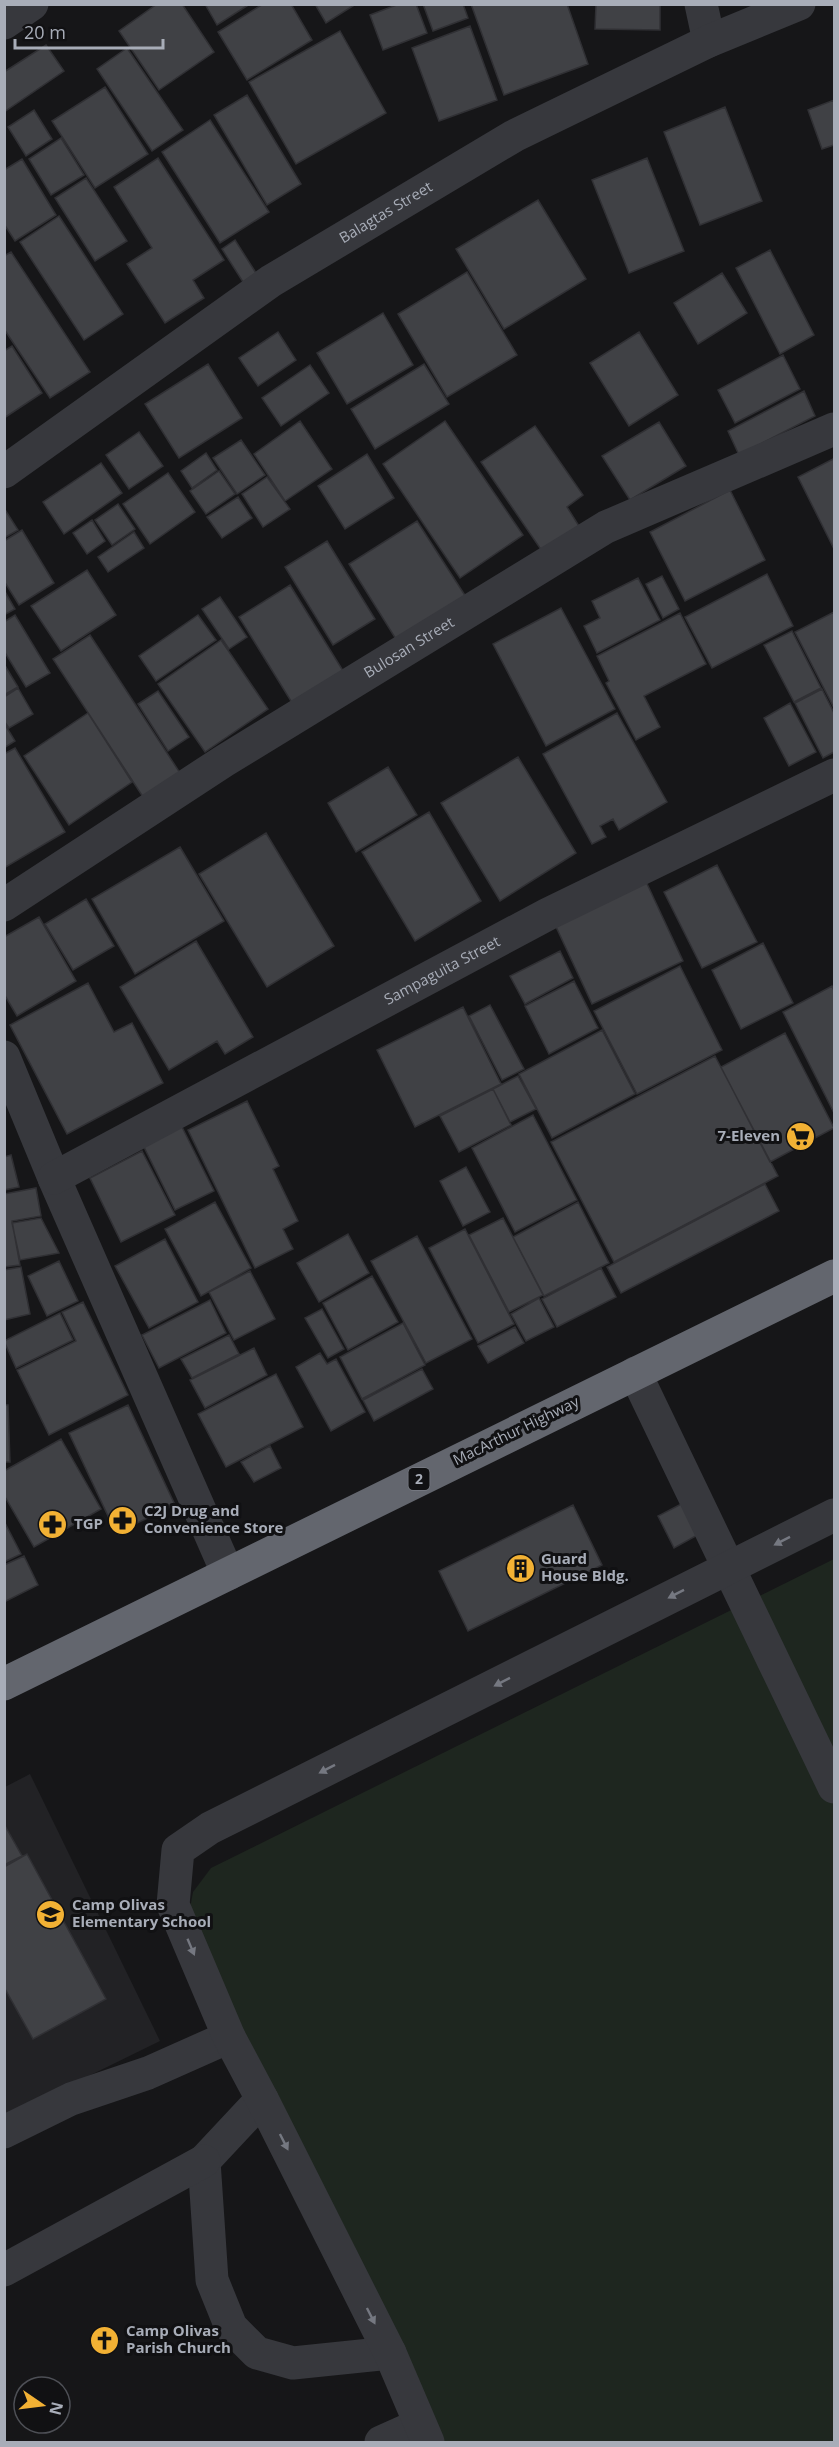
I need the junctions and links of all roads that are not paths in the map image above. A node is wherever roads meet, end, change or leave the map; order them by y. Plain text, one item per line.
1 (32, 4) edge
2 (701, 4) edge
3 (799, 4) edge
4 (4, 23) edge
5 (709, 41) junction
6 (834, 429) edge
7 (4, 472) edge
8 (834, 775) edge
9 (4, 905) edge
10 (4, 1057) edge
11 (54, 1178) junction
12 (834, 1276) edge
13 (635, 1373) junction
14 (834, 1515) edge
15 (728, 1568) junction
16 (228, 1574) junction
17 (4, 1684) edge
18 (834, 1787) edge
19 (229, 2037) junction
20 (262, 2099) junction
21 (4, 2132) edge
22 (204, 2162) junction
23 (4, 2270) edge
24 (390, 2353) junction
25 (423, 2434) edge
26 (381, 2442) edge

1 - 4 street
2 - 5 street
3 - 5 street, Balagtas Street
5 - 7 street, Balagtas Street
6 - 9 street, Bulosan Street
8 - 11 street, Sampaguita Street
10 - 11 street
11 - 16 street
12 - 13 highway, MacArthur Highway / 2
13 - 15 street
13 - 16 highway, MacArthur Highway / 2
14 -> 15 street
15 - 18 street
15 -> 19 street
16 - 17 highway, MacArthur Highway / 2
19 - 20 street
19 - 21 street
20 - 22 street
20 -> 24 street
22 - 23 street
22 - 24 street
24 - 25 street
25 - 26 street

